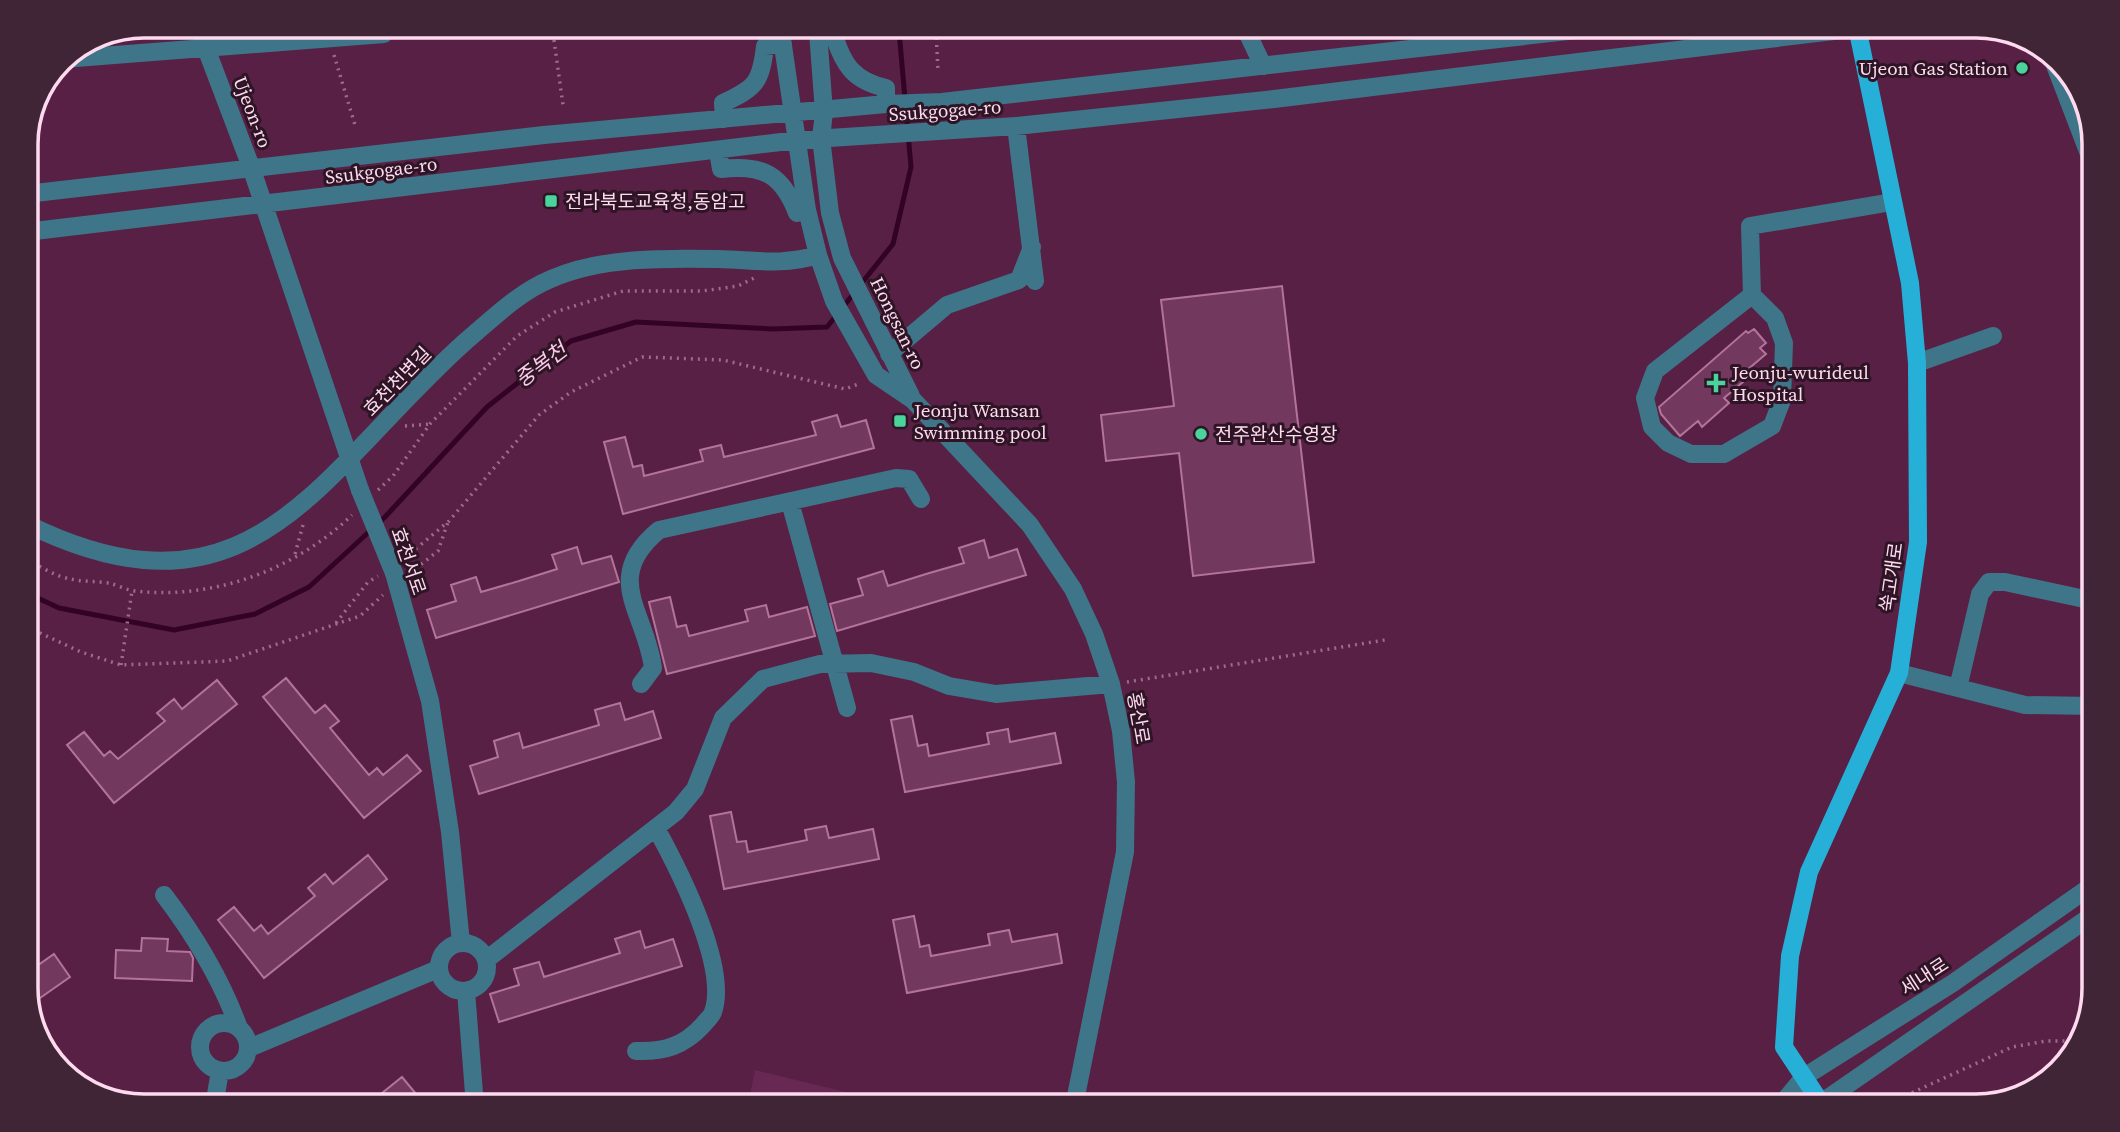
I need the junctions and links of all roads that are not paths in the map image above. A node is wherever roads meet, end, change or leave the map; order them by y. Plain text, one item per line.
1 (355, 38) edge
2 (782, 38) edge
3 (818, 38) edge
4 (835, 38) edge
5 (1250, 38) edge
6 (1508, 38) edge
7 (1770, 38) edge
8 (1862, 38) edge
9 (333, 41) edge
10 (204, 42) edge
11 (99, 49) edge
12 (1263, 66) junction
13 (2061, 82) edge
14 (880, 105) junction
15 (824, 112) junction
16 (794, 114) junction
17 (724, 119) junction
18 (1016, 126) junction
19 (2080, 131) edge
20 (821, 138) junction
21 (798, 140) junction
22 (718, 150) junction
23 (251, 167) junction
24 (39, 192) edge
25 (1892, 202) junction
26 (264, 206) junction
27 (807, 210) junction
28 (39, 231) edge
29 (1032, 247) junction
30 (817, 255) junction
31 (1035, 282) dead end
32 (1752, 295) junction
33 (1993, 337) dead end
34 (889, 354) junction
35 (1917, 363) junction
36 (913, 400) junction
37 (349, 460) junction
38 (921, 499) dead end
39 (790, 502) junction
40 (39, 530) edge
41 (2082, 598) edge
42 (836, 663) junction
43 (1899, 673) junction
44 (641, 684) dead end
45 (1111, 684) junction
46 (1958, 688) junction
47 (2082, 706) edge
48 (847, 708) dead end
49 (656, 828) junction
50 (2082, 893) edge
51 (164, 895) dead end
52 (2082, 922) edge
53 (461, 943) junction
54 (486, 960) junction
55 (438, 969) junction
56 (467, 991) junction
57 (239, 1028) junction
58 (248, 1048) junction
59 (636, 1051) dead end
60 (220, 1070) junction
61 (1804, 1077) junction
62 (216, 1094) edge
63 (473, 1094) edge
64 (1075, 1094) edge
65 (1790, 1094) edge
66 (1812, 1094) edge
67 (1835, 1094) edge

1 - 9 street
2 - 16 street, Hongsan-ro
2 - 17 street
3 - 15 street, Hongsan-ro
4 - 14 street
5 - 12 street
6 - 12 street, Ssukgogae-ro
7 - 18 street, Ssukgogae-ro
8 - 25 main road, 쑥고개로
9 - 10 street
10 - 11 street
10 - 23 street, Ujeon-ro
12 - 14 street, Ssukgogae-ro
13 - 19 street
14 - 15 street, Ssukgogae-ro
15 - 16 street, Ssukgogae-ro
15 - 20 street, Hongsan-ro
16 - 17 street, Ssukgogae-ro
16 - 21 street, Hongsan-ro
17 - 23 street, Ssukgogae-ro
18 - 20 street, Ssukgogae-ro
18 - 29 street
20 - 21 street, Ssukgogae-ro
20 - 34 street, Hongsan-ro
21 - 22 street, Ssukgogae-ro
21 - 27 street, Hongsan-ro
22 - 26 street, Ssukgogae-ro
22 - 27 street
23 - 24 street, Ssukgogae-ro
23 - 26 street, Ujeon-ro
25 - 32 street
25 - 35 main road, 쑥고개로
26 - 28 street, Ssukgogae-ro
26 - 37 street, 효천서로
27 - 30 street, Hongsan-ro
29 - 31 street
29 - 34 street
30 - 36 street, Hongsan-ro
30 - 37 street, 효천천변길
32 - 32 street
33 - 35 street
34 - 36 street, Hongsan-ro
35 - 43 main road, 쑥고개로
36 - 45 street, 홍산로
37 - 40 street, 효천천변길
37 - 53 street, 효천서로, bridge
38 - 39 street
39 - 42 street
39 - 44 street
41 - 46 street
42 - 45 street
42 - 48 street
42 - 49 street
43 - 46 street
43 - 61 main road, 쑥고개로
45 - 64 street, 홍산로
46 - 47 street
49 - 54 street
49 - 59 street
50 - 61 street, 세내로
51 - 57 street
52 - 67 street
53 - 54 street
53 - 55 street
54 - 56 street
55 - 56 street
55 - 58 street
56 - 63 street
57 - 58 street
57 - 60 street
58 - 60 street
60 - 62 street
61 - 65 street, 세내로
61 - 66 main road, 쑥고개로

